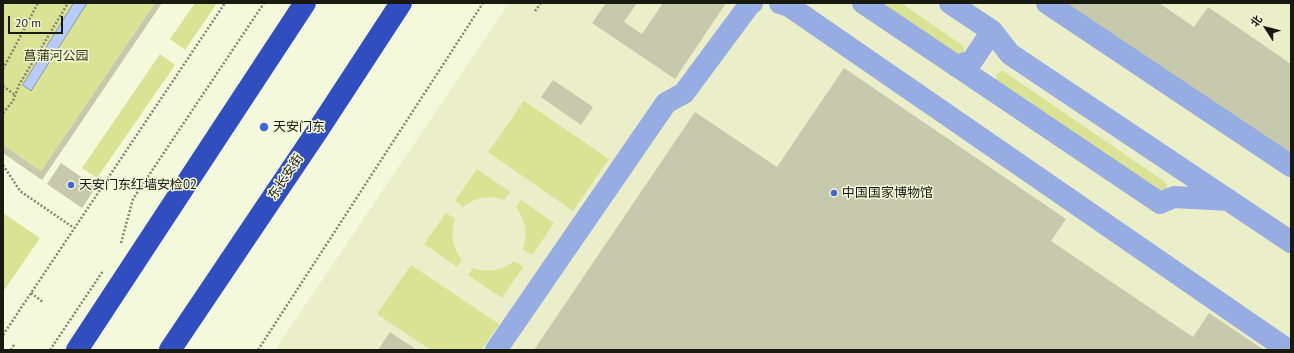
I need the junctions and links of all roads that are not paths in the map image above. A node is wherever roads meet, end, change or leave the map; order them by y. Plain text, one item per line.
1 (305, 3) edge
2 (401, 3) edge
3 (752, 3) edge
4 (780, 3) edge
5 (863, 3) edge
6 (950, 3) edge
7 (1047, 3) edge
8 (992, 31) junction
9 (956, 66) junction
10 (1291, 166) edge
11 (1229, 200) junction
12 (1291, 242) edge
13 (77, 350) edge
14 (170, 350) edge
15 (496, 350) edge
16 (1288, 350) edge

1 - 13 highway
2 - 14 highway, 东长安街
3 - 15 lane
4 - 16 lane
5 - 9 lane
6 - 8 lane
7 - 10 lane
8 - 9 lane
8 - 11 lane
9 - 11 lane
11 - 12 lane

